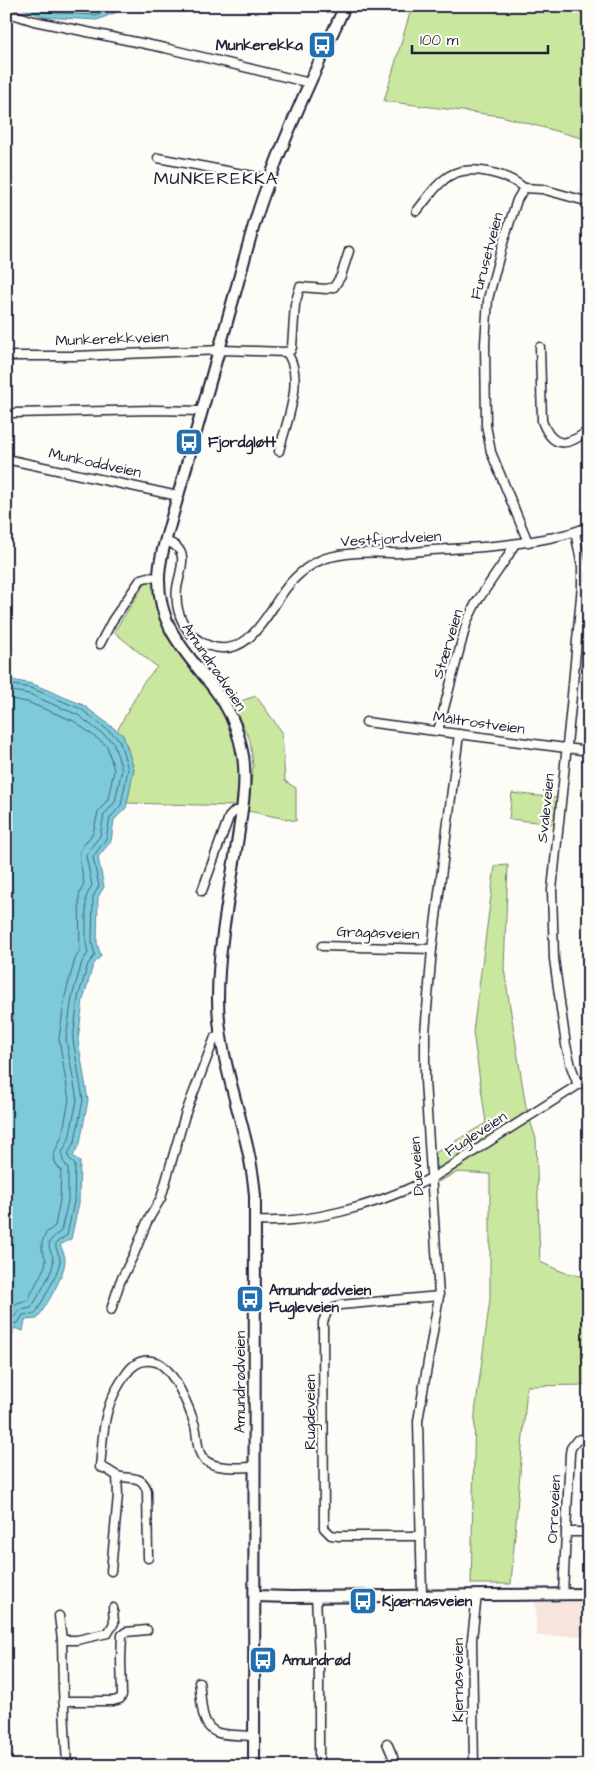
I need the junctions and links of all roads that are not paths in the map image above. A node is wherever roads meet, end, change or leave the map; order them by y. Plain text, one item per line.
1 (344, 6) edge
2 (6, 12) edge
3 (310, 83) junction
4 (158, 158) dead end
5 (270, 180) junction
6 (524, 188) junction
7 (589, 202) edge
8 (418, 211) dead end
9 (349, 251) dead end
10 (540, 348) dead end
11 (219, 351) junction
12 (286, 352) junction
13 (6, 356) edge
14 (202, 411) junction
15 (14, 414) dead end
16 (589, 430) edge
17 (279, 451) dead end
18 (6, 459) edge
19 (178, 496) junction
20 (589, 526) edge
21 (575, 532) junction
22 (165, 541) junction
23 (528, 542) junction
24 (514, 545) junction
25 (159, 578) junction
26 (100, 644) dead end
27 (366, 722) dead end
28 (438, 731) junction
29 (460, 734) junction
30 (567, 748) junction
31 (589, 751) edge
32 (242, 811) junction
33 (202, 891) dead end
34 (322, 946) dead end
35 (432, 949) junction
36 (221, 1033) junction
37 (589, 1080) edge
38 (578, 1085) junction
39 (432, 1178) junction
40 (256, 1221) junction
41 (439, 1296) junction
42 (111, 1310) dead end
43 (589, 1437) edge
44 (255, 1467) junction
45 (117, 1476) junction
46 (566, 1532) junction
47 (589, 1532) edge
48 (420, 1536) junction
49 (148, 1558) dead end
50 (111, 1571) dead end
51 (562, 1594) junction
52 (589, 1594) edge
53 (477, 1595) junction
54 (255, 1596) junction
55 (422, 1596) junction
56 (316, 1597) junction
57 (113, 1608) dead end
58 (59, 1616) dead end
59 (148, 1630) dead end
60 (62, 1640) junction
61 (199, 1682) dead end
62 (63, 1701) junction
63 (255, 1736) junction
64 (387, 1743) dead end
65 (67, 1766) edge
66 (254, 1766) edge
67 (319, 1766) edge
68 (393, 1766) edge
69 (474, 1766) edge

1 - 3 main road
2 - 3 street
3 - 5 main road
4 - 5 street
5 - 11 main road
6 - 7 street
6 - 8 street
6 - 23 street, Furusetveien
9 - 12 street
10 - 16 street
11 - 12 street, Munkerekkveien
11 - 13 street, Munkerekkveien
11 - 14 main road
12 - 17 street
14 - 15 street
14 - 19 main road
18 - 19 street, Munkoddveien
19 - 22 main road
20 - 21 street, Vestfjordveien
21 - 23 street, Vestfjordveien
21 - 30 street, Svaleveien
22 - 24 street, Vestfjordveien
22 - 25 main road, Amundrødveien
23 - 24 street, Vestfjordveien
24 - 28 street, Stærveien
25 - 26 street
25 - 32 main road, Amundrødveien
27 - 28 street, Måltrostveien
28 - 29 street, Måltrostveien
29 - 30 street, Måltrostveien
29 - 35 street, Dueveien
30 - 31 street, Måltrostveien
30 - 38 street, Svaleveien
32 - 33 street
32 - 36 main road, Amundrødveien
34 - 35 street, Grågåsveien
35 - 39 street, Dueveien
36 - 40 main road, Amundrødveien
36 - 42 street
37 - 38 street, Fugleveien
38 - 39 street, Fugleveien
39 - 40 street, Fugleveien
39 - 41 street, Dueveien
40 - 44 main road, Amundrødveien
41 - 48 street, Dueveien
41 - 48 street, Rugdeveien
43 - 46 street, Orreveien
44 - 45 street
44 - 54 main road, Amundrødveien
45 - 49 street
45 - 50 street
46 - 47 street
46 - 51 street, Orreveien
48 - 55 street, Dueveien
51 - 52 main road
51 - 53 main road
53 - 55 main road
53 - 69 street, Kjernåsveien
54 - 56 main road
54 - 63 main road, Amundrødveien
55 - 56 main road
56 - 67 street
57 - 60 street
58 - 60 street
59 - 62 street
60 - 62 street
61 - 63 street
62 - 65 street
63 - 66 main road, Amundrødveien
64 - 68 street

